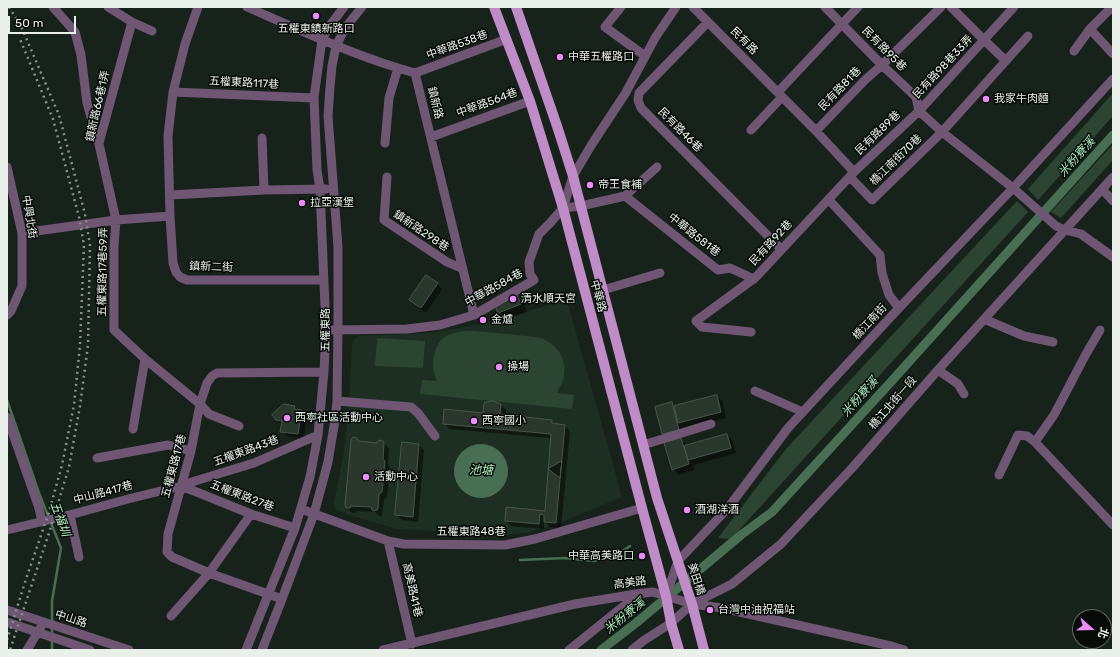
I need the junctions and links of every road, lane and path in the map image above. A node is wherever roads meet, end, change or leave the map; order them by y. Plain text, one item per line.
1 (108, 7) edge
2 (198, 7) edge
3 (247, 7) edge
4 (344, 7) edge
5 (362, 7) edge
6 (494, 7) edge
7 (516, 7) edge
8 (621, 7) edge
9 (676, 7) edge
10 (693, 7) edge
11 (825, 7) edge
12 (858, 7) edge
13 (941, 7) edge
14 (951, 7) edge
15 (1014, 7) edge
16 (1112, 7) edge
17 (54, 8) edge
18 (132, 22) junction
19 (708, 22) junction
20 (842, 24) junction
21 (1090, 29) junction
22 (152, 31) dead end
23 (1028, 36) dead end
24 (507, 39) junction
25 (322, 40) junction
26 (984, 40) junction
27 (336, 46) junction
28 (1074, 51) dead end
29 (1113, 54) edge
30 (645, 56) junction
31 (1006, 61) junction
32 (882, 64) junction
33 (398, 68) junction
34 (415, 73) junction
35 (1113, 79) edge
36 (173, 92) junction
37 (780, 94) junction
38 (314, 98) junction
39 (530, 101) junction
40 (919, 111) junction
41 (751, 130) dead end
42 (816, 131) junction
43 (942, 132) junction
44 (431, 137) junction
45 (262, 138) dead end
46 (385, 143) dead end
47 (99, 144) junction
48 (7, 167) edge
49 (657, 167) dead end
50 (852, 175) junction
51 (573, 176) junction
52 (387, 177) dead end
53 (1113, 177) edge
54 (333, 188) junction
55 (1013, 188) junction
56 (1102, 189) junction
57 (264, 190) junction
58 (320, 190) junction
59 (170, 195) junction
60 (625, 196) junction
61 (829, 200) junction
62 (1113, 201) edge
63 (581, 206) junction
64 (562, 208) junction
65 (170, 216) junction
66 (116, 220) junction
67 (1065, 230) junction
68 (22, 233) junction
69 (781, 249) junction
70 (1113, 257) edge
71 (463, 269) junction
72 (660, 273) dead end
73 (754, 279) junction
74 (324, 280) junction
75 (603, 290) junction
76 (899, 308) junction
77 (7, 315) edge
78 (474, 315) junction
79 (984, 319) junction
80 (338, 329) junction
81 (326, 330) junction
82 (1100, 330) dead end
83 (751, 332) dead end
84 (1053, 342) dead end
85 (145, 360) junction
86 (938, 370) junction
87 (324, 372) junction
88 (755, 391) dead end
89 (964, 394) dead end
90 (337, 401) junction
91 (200, 404) junction
92 (803, 412) junction
93 (7, 417) edge
94 (711, 424) dead end
95 (239, 426) dead end
96 (134, 429) dead end
97 (318, 435) junction
98 (435, 436) dead end
99 (1035, 442) junction
100 (643, 446) junction
101 (192, 451) junction
102 (97, 458) dead end
103 (999, 475) dead end
104 (181, 486) junction
105 (642, 508) junction
106 (301, 509) junction
107 (70, 514) junction
108 (250, 514) junction
109 (314, 514) junction
110 (42, 522) junction
111 (1113, 525) edge
112 (295, 528) junction
113 (7, 530) edge
114 (388, 541) junction
115 (79, 557) dead end
116 (678, 561) junction
117 (208, 573) junction
118 (268, 594) junction
119 (636, 594) junction
120 (666, 596) junction
121 (282, 599) junction
122 (691, 603) junction
123 (7, 610) edge
124 (171, 616) dead end
125 (7, 622) edge
126 (45, 623) junction
127 (671, 623) junction
128 (38, 632) junction
129 (412, 644) junction
130 (891, 648) edge
131 (28, 649) edge
132 (90, 650) edge
133 (129, 650) edge
134 (246, 650) edge
135 (262, 650) edge
136 (383, 650) edge
137 (569, 650) edge
138 (632, 650) edge
139 (679, 650) edge
140 (704, 650) edge
141 (904, 650) edge

1 - 18 street
2 - 36 street, 鎮新二街
3 - 25 street
4 - 25 street, 五權東路
5 - 27 street, 五權東路
6 - 24 main road, 中華路
7 - 51 main road, 中華路
8 - 30 street
9 - 30 street
10 - 19 street, 民有路
11 - 20 street, 民有路95巷
12 - 20 street
13 - 32 street, 民有路81巷
14 - 26 street
15 - 26 street, 民有路98巷33弄
16 - 21 street
17 - 47 street
18 - 22 street
18 - 47 street, 鎮新路66巷1弄
19 - 37 street, 民有路
19 - 69 street, 民有路46巷
20 - 32 street, 民有路95巷
20 - 37 street
21 - 28 street
21 - 29 street
23 - 31 street, 橋江南街70巷
24 - 34 street, 中華路538巷
24 - 39 main road, 中華路
25 - 27 street
25 - 38 street, 五權東路
26 - 31 street
26 - 40 street, 民有路98巷33弄
27 - 33 street
27 - 54 street, 五權東路
30 - 51 street
31 - 43 street, 橋江南街70巷
32 - 40 street, 民有路95巷
32 - 42 street, 民有路81巷
33 - 34 street
33 - 46 street
34 - 44 street, 鎮新路
35 - 55 street, 橋江南街
36 - 38 street, 五權東路117巷
36 - 59 street, 鎮新二街
37 - 41 street
37 - 42 street, 民有路
38 - 58 street, 五權東路
39 - 44 street, 中華路564巷
39 - 64 main road, 中華路
40 - 43 street
40 - 50 street, 民有路89巷
42 - 50 street, 民有路
43 - 50 street, 橋江南街70巷
43 - 55 street
44 - 71 street, 鎮新路
45 - 57 street
47 - 66 street, 鎮新路66巷1弄
48 - 68 street, 中興北街
49 - 60 street
50 - 61 street, 民有路92巷
51 - 63 main road, 中華路
51 - 64 street, 中華路584巷
52 - 71 street, 鎮新路298巷
53 - 56 street, 橋江北街一段
54 - 58 street
54 - 80 street, 五權東路
55 - 67 street
55 - 76 street, 橋江南街
56 - 62 street
56 - 67 street, 橋江北街一段
57 - 58 street
57 - 59 street
58 - 74 street, 五權東路
59 - 65 street, 鎮新二街
60 - 63 street
60 - 73 street, 中華路581巷
61 - 69 street, 民有路92巷
61 - 76 street
63 - 64 street
63 - 75 main road, 中華路
64 - 78 street, 中華路584巷
64 - 105 main road, 中華路
65 - 66 street
65 - 74 street, 鎮新二街
66 - 68 street
66 - 85 street, 五權東路17巷59弄
67 - 70 street
67 - 79 street, 橋江北街一段
68 - 77 street, 中興北街
69 - 73 street, 民有路92巷
71 - 78 street, 鎮新路
72 - 75 street
73 - 83 street, 民有路92巷
74 - 81 street, 五權東路
75 - 100 main road, 中華路
76 - 92 street, 橋江南街
78 - 80 street, 中華路584巷
79 - 84 street
79 - 86 street, 橋江北街一段
80 - 81 street, 中華路584巷
80 - 90 street, 五權東路
81 - 87 street, 五權東路
82 - 99 street
85 - 91 street, 五權東路17巷59弄
85 - 96 street
86 - 89 street
86 - 122 street, 橋江北街一段
87 - 91 street, 五權東路17巷
87 - 97 street, 五權東路
88 - 92 street
90 - 98 street
90 - 109 street, 五權東路
91 - 95 street, 五權東路17巷59弄
91 - 101 street, 五權東路17巷
92 - 116 street, 橋江南街
93 - 110 street
94 - 100 street
97 - 104 street, 五權東路43巷
97 - 106 street, 五權東路
99 - 103 street
99 - 111 street
100 - 116 main road, 中華路
101 - 102 street
101 - 104 street, 五權東路17巷
104 - 107 street, 中山路417巷
104 - 108 street, 五權東路27巷
104 - 117 street, 五權東路17巷
105 - 114 street, 五權東路48巷
105 - 120 main road, 中華路
106 - 109 street, 五權東路48巷
106 - 112 street, 五權東路
107 - 110 street, 中山路417巷
107 - 115 street
108 - 112 street, 五權東路27巷
108 - 117 street
109 - 114 street, 五權東路48巷
109 - 121 street, 五權東路
110 - 113 street, 中山路417巷
112 - 118 street, 五權東路
114 - 129 street, 高美路41巷
116 - 120 street, 橋江南街
116 - 122 main road, 美田橋
117 - 118 street, 五權東路17巷
117 - 124 street
118 - 121 street, 五權東路17巷
118 - 134 street, 五權東路
119 - 120 street, 高美路
119 - 129 street, 高美路
119 - 137 street
120 - 122 street, 高美路
120 - 127 main road
121 - 135 street, 五權東路
122 - 127 street, 橋江北街一段
122 - 130 street, 高美路
122 - 140 main road
123 - 126 street, 中山路
125 - 128 street, 中山路
126 - 128 street
126 - 133 street, 中山路
127 - 138 street, 橋江北街一段
127 - 139 main road
128 - 131 street
128 - 132 street, 中山路
129 - 136 street, 高美路
130 - 141 street, 高美路

